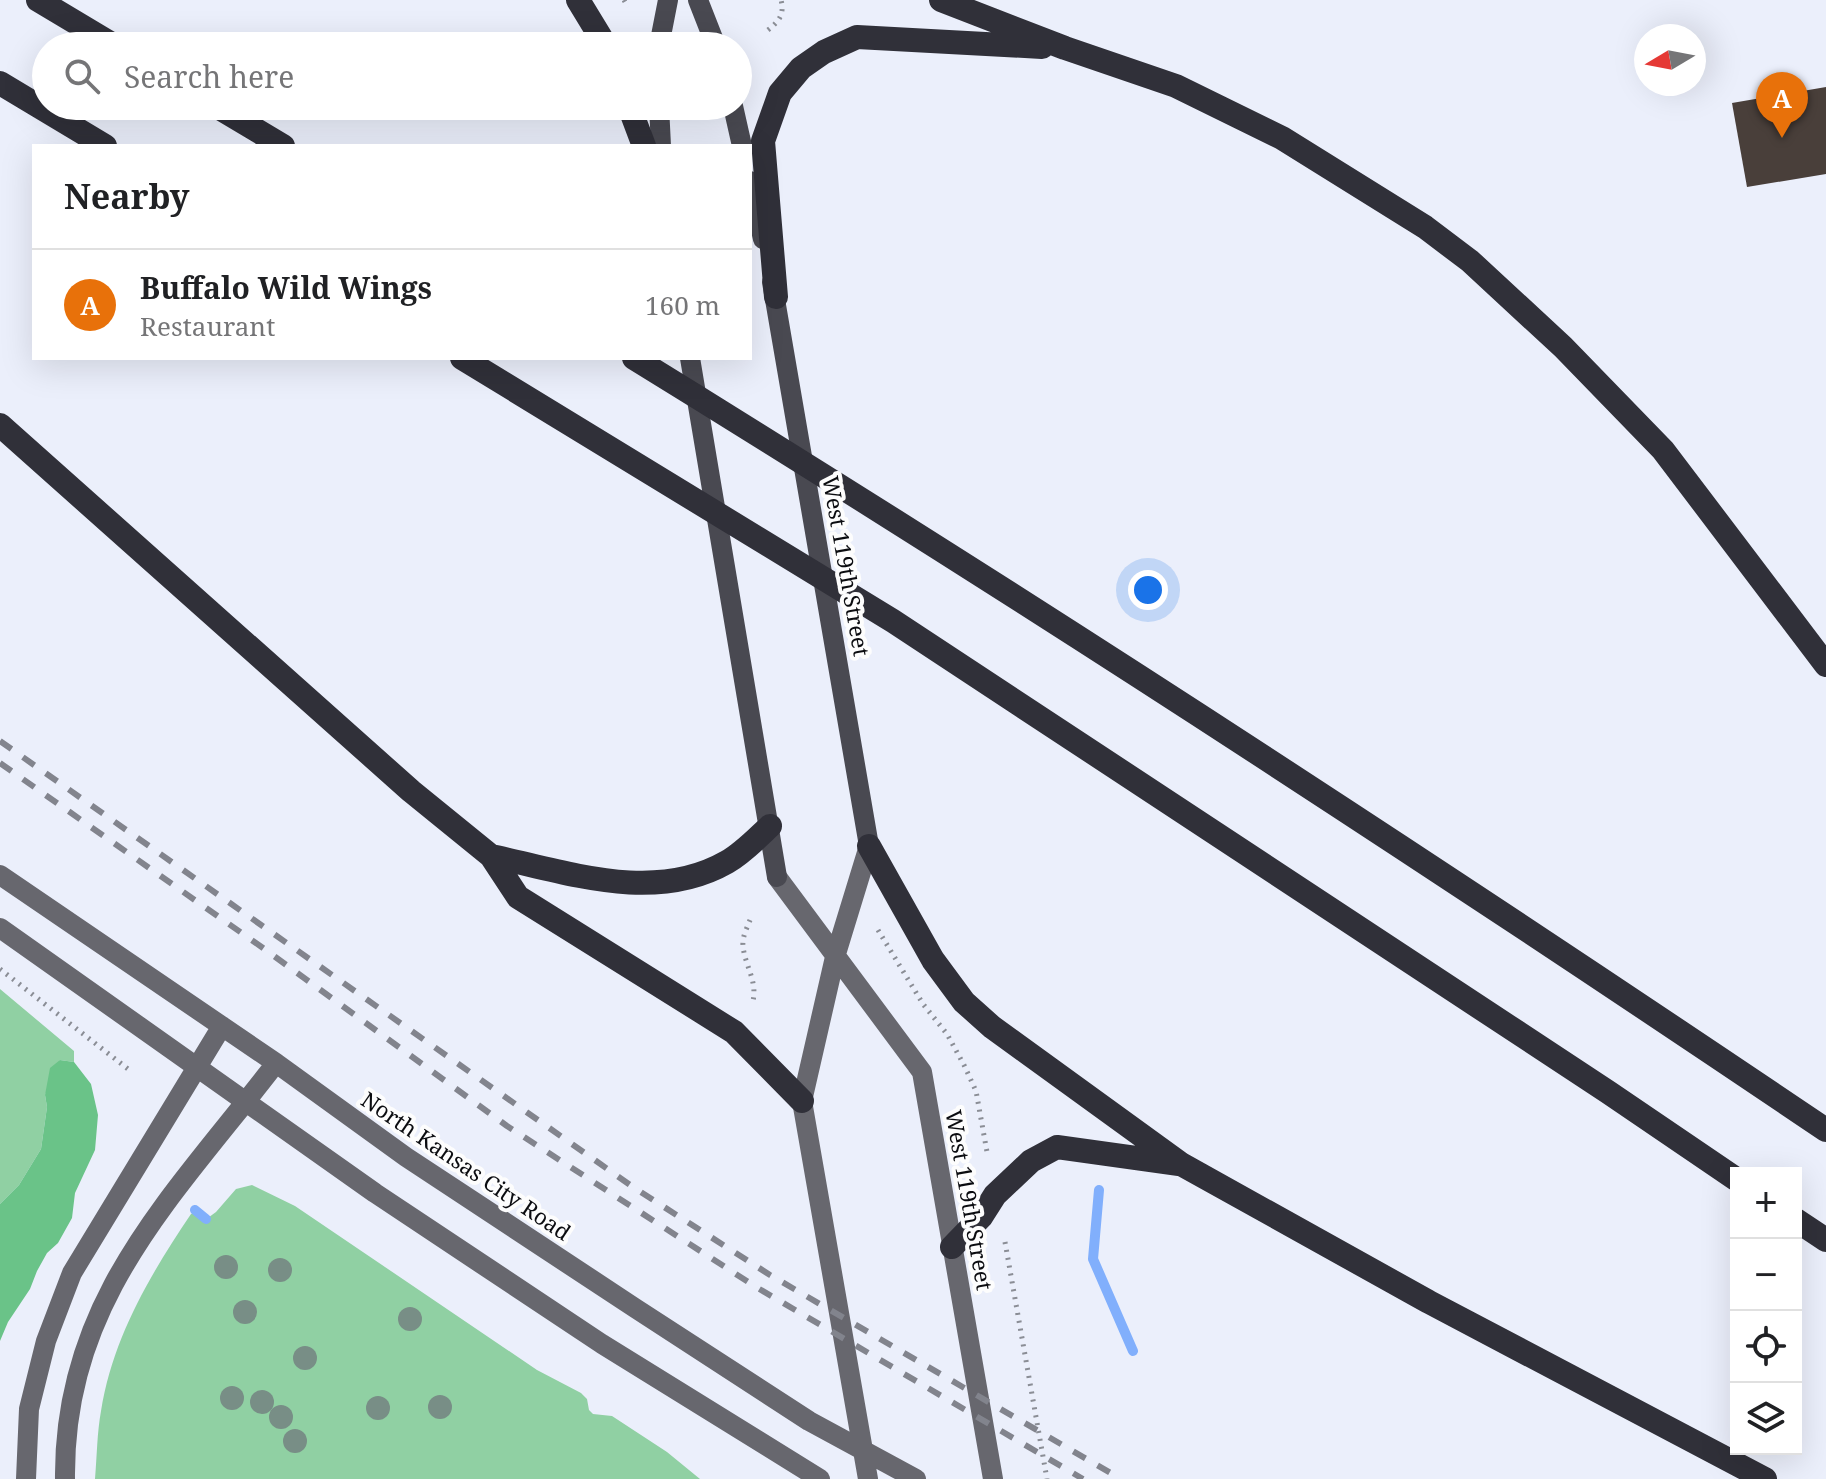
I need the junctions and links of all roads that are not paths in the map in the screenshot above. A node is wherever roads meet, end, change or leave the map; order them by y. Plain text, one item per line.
1 (38, 0) edge
2 (578, 0) edge
3 (668, 0) edge
4 (698, 0) edge
5 (941, 0) edge
6 (92, 32) edge
7 (597, 32) edge
8 (662, 32) edge
9 (711, 32) edge
10 (1065, 48) junction
11 (0, 83) edge
12 (32, 102) edge
13 (62, 120) edge
14 (239, 120) edge
15 (634, 120) edge
16 (660, 120) edge
17 (736, 120) edge
18 (102, 144) edge
19 (280, 144) edge
20 (643, 144) edge
21 (661, 144) edge
22 (742, 144) edge
23 (752, 190) edge
24 (776, 297) junction
25 (465, 360) edge
26 (637, 360) edge
27 (690, 360) edge
28 (0, 425) edge
29 (1826, 665) edge
30 (770, 826) junction
31 (869, 846) junction
32 (491, 856) junction
33 (0, 875) edge
34 (0, 928) edge
35 (835, 957) junction
36 (222, 1026) junction
37 (276, 1063) junction
38 (197, 1067) junction
39 (802, 1101) junction
40 (246, 1102) junction
41 (1826, 1130) edge
42 (1181, 1164) junction
43 (1730, 1175) edge
44 (1802, 1224) edge
45 (1826, 1240) edge
46 (952, 1247) junction
47 (26, 1479) edge
48 (65, 1479) edge
49 (820, 1479) edge
50 (868, 1479) edge
51 (916, 1479) edge
52 (993, 1479) edge
53 (1765, 1479) edge

1 - 6 highway
2 - 7 highway
3 - 8 main road
4 - 9 main road
5 - 10 highway
10 - 24 highway
10 - 29 highway
11 - 12 highway
13 - 18 highway
14 - 19 highway
15 - 20 highway
16 - 21 main road
17 - 22 main road
23 - 24 main road, West 119th Street
24 - 31 main road, West 119th Street
25 - 43 highway
26 - 41 highway
27 - 30 main road, West 119th Street
28 - 32 highway
30 - 32 highway
30 - 35 main road, West 119th Street
31 - 35 main road, West 119th Street
31 - 42 highway
32 - 39 highway
33 - 36 main road, North Kansas City Road
34 - 38 main road
35 - 39 main road, West 119th Street
35 - 46 main road, West 119th Street
36 - 37 main road, North Kansas City Road
36 - 38 main road
37 - 40 main road
37 - 51 main road, North Kansas City Road
38 - 40 main road
38 - 47 main road
39 - 50 main road, West 119th Street
40 - 48 main road
40 - 49 main road
42 - 46 highway
42 - 53 highway
44 - 45 highway
46 - 52 main road, West 119th Street

